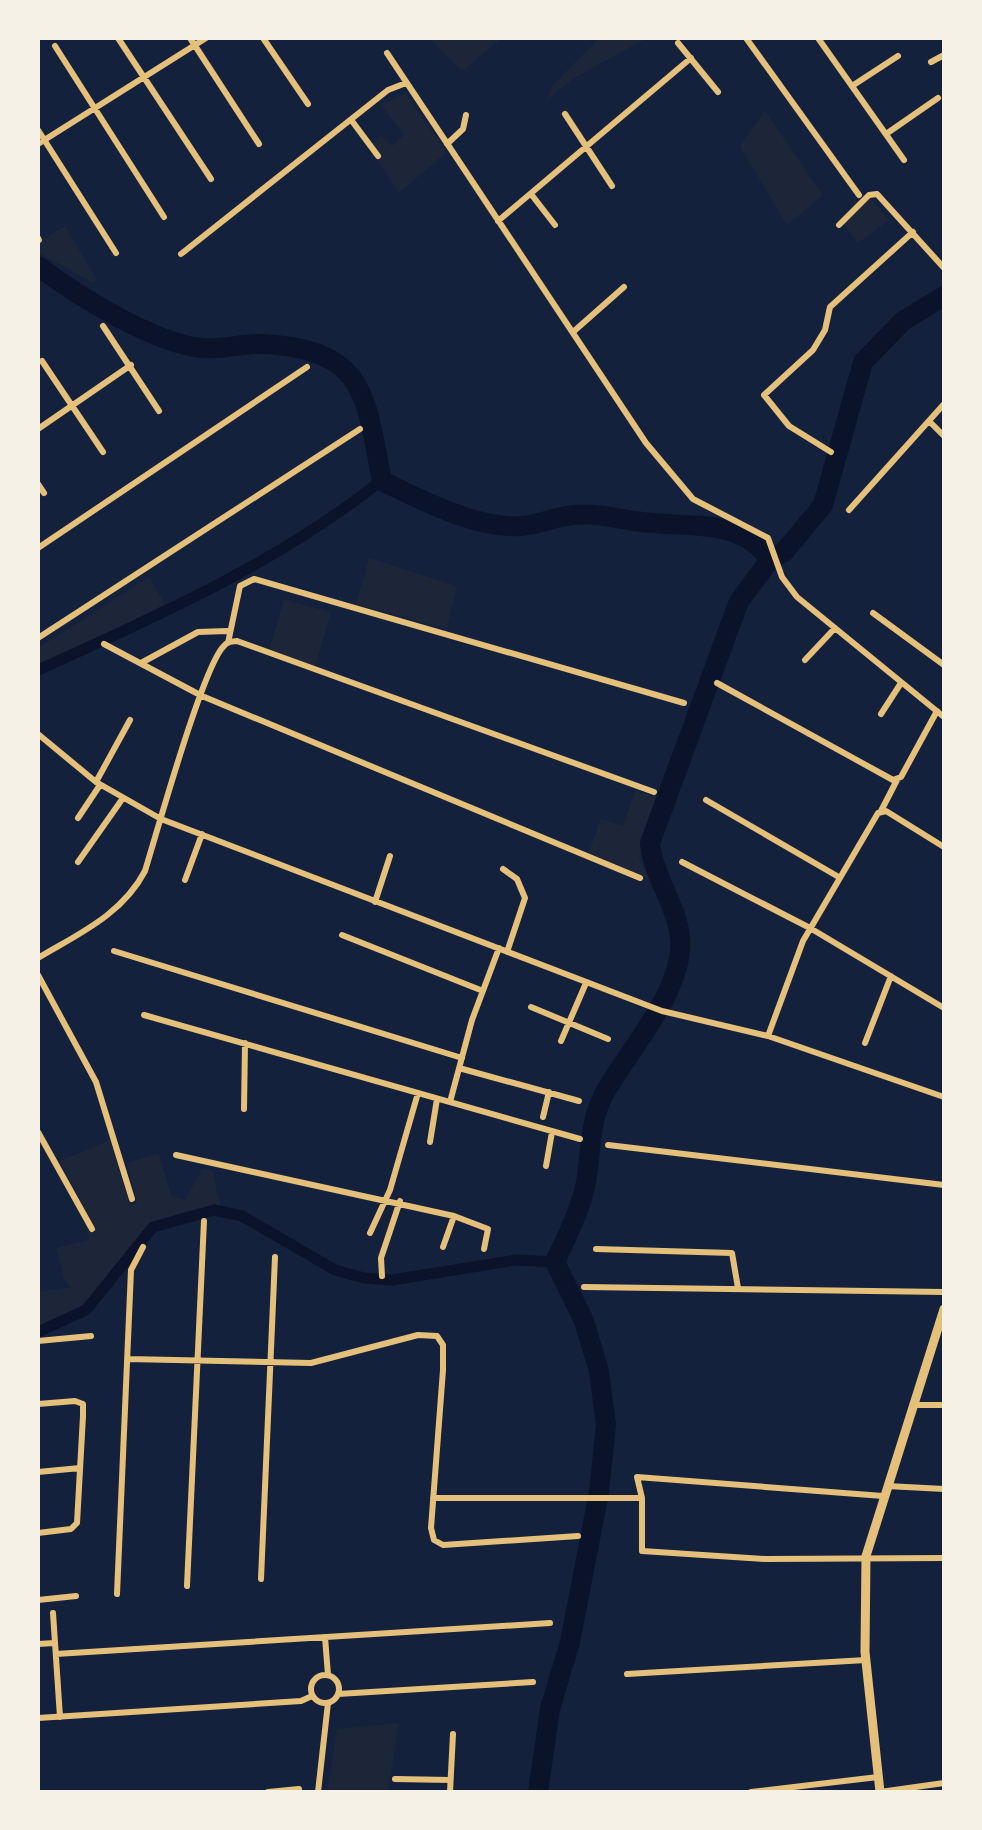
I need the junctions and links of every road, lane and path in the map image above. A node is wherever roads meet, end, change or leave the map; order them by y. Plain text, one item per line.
1 (118, 38) edge
2 (206, 38) edge
3 (263, 38) edge
4 (746, 38) edge
5 (820, 38) edge
6 (192, 41) edge
7 (678, 43) dead end
8 (55, 46) dead end
9 (387, 53) dead end
10 (898, 56) dead end
11 (944, 56) edge
12 (692, 58) junction
13 (931, 62) dead end
14 (143, 78) junction
15 (407, 83) junction
16 (852, 86) junction
17 (718, 92) dead end
18 (938, 98) dead end
19 (308, 104) dead end
20 (95, 108) junction
21 (466, 114) dead end
22 (565, 114) dead end
23 (352, 121) junction
24 (38, 130) edge
25 (886, 134) junction
26 (41, 142) edge
27 (259, 144) dead end
28 (447, 144) junction
29 (586, 149) junction
30 (378, 156) dead end
31 (904, 160) dead end
32 (211, 180) dead end
33 (612, 186) dead end
34 (531, 194) junction
35 (859, 196) dead end
36 (164, 217) dead end
37 (498, 221) junction
38 (839, 224) dead end
39 (555, 225) dead end
40 (912, 232) junction
41 (116, 253) dead end
42 (182, 254) dead end
43 (944, 268) edge
44 (624, 287) dead end
45 (102, 326) dead end
46 (573, 332) junction
47 (42, 361) dead end
48 (130, 365) junction
49 (308, 367) dead end
50 (944, 404) edge
51 (72, 405) junction
52 (159, 411) dead end
53 (929, 420) junction
54 (38, 429) edge
55 (360, 429) dead end
56 (944, 436) edge
57 (103, 452) dead end
58 (831, 452) dead end
59 (38, 484) edge
60 (44, 493) dead end
61 (849, 510) dead end
62 (38, 548) edge
63 (873, 613) dead end
64 (836, 628) junction
65 (227, 631) junction
66 (38, 638) edge
67 (228, 642) junction
68 (104, 644) dead end
69 (805, 660) dead end
70 (140, 663) junction
71 (944, 664) edge
72 (717, 683) dead end
73 (901, 683) junction
74 (202, 696) junction
75 (684, 704) dead end
76 (937, 712) junction
77 (881, 714) dead end
78 (944, 717) edge
79 (130, 720) dead end
80 (38, 734) edge
81 (897, 780) junction
82 (98, 783) junction
83 (654, 792) dead end
84 (123, 798) junction
85 (706, 800) dead end
86 (881, 811) junction
87 (78, 818) dead end
88 (161, 819) junction
89 (202, 834) junction
90 (944, 847) edge
91 (390, 856) dead end
92 (78, 862) dead end
93 (682, 862) dead end
94 (504, 869) dead end
95 (837, 876) junction
96 (640, 878) dead end
97 (185, 880) dead end
98 (375, 902) junction
99 (810, 928) junction
100 (342, 935) dead end
101 (498, 948) junction
102 (114, 951) dead end
103 (507, 952) junction
104 (38, 958) edge
105 (38, 975) edge
106 (891, 976) junction
107 (586, 983) junction
108 (483, 991) junction
109 (531, 1007) dead end
110 (944, 1008) edge
111 (144, 1015) dead end
112 (568, 1022) junction
113 (768, 1036) junction
114 (608, 1039) dead end
115 (560, 1040) dead end
116 (244, 1044) junction
117 (865, 1044) dead end
118 (462, 1058) junction
119 (459, 1068) junction
120 (550, 1092) junction
121 (418, 1093) junction
122 (944, 1096) edge
123 (437, 1098) junction
124 (579, 1101) dead end
125 (450, 1102) junction
126 (244, 1109) dead end
127 (543, 1117) dead end
128 (38, 1132) edge
129 (552, 1132) junction
130 (580, 1139) dead end
131 (430, 1142) dead end
132 (608, 1145) dead end
133 (176, 1155) dead end
134 (546, 1166) dead end
135 (944, 1184) edge
136 (386, 1198) junction
137 (132, 1199) dead end
138 (400, 1201) junction
139 (454, 1216) junction
140 (204, 1220) dead end
141 (92, 1229) dead end
142 (370, 1233) dead end
143 (143, 1247) dead end
144 (443, 1247) dead end
145 (484, 1249) dead end
146 (596, 1249) dead end
147 (275, 1257) dead end
148 (382, 1276) dead end
149 (584, 1287) dead end
150 (738, 1288) junction
151 (944, 1292) edge
152 (944, 1308) edge
153 (91, 1336) dead end
154 (38, 1341) edge
155 (128, 1359) junction
156 (198, 1360) junction
157 (269, 1362) junction
158 (38, 1404) edge
159 (916, 1405) junction
160 (944, 1406) edge
161 (80, 1468) junction
162 (38, 1472) edge
163 (944, 1488) edge
164 (885, 1491) junction
165 (433, 1498) junction
166 (642, 1498) junction
167 (38, 1533) edge
168 (578, 1536) dead end
169 (866, 1556) junction
170 (944, 1558) edge
171 (261, 1579) dead end
172 (187, 1586) dead end
173 (117, 1594) dead end
174 (76, 1596) dead end
175 (38, 1600) edge
176 (53, 1613) dead end
177 (550, 1623) dead end
178 (325, 1636) junction
179 (55, 1642) junction
180 (38, 1644) edge
181 (56, 1654) junction
182 (866, 1660) junction
183 (626, 1674) dead end
184 (328, 1675) junction
185 (534, 1682) dead end
186 (338, 1694) junction
187 (312, 1696) junction
188 (328, 1702) junction
189 (60, 1717) junction
190 (38, 1718) edge
191 (452, 1734) dead end
192 (878, 1777) junction
193 (396, 1779) dead end
194 (450, 1780) junction
195 (944, 1784) edge
196 (298, 1790) dead end
197 (268, 1792) edge
198 (318, 1792) edge
199 (450, 1792) edge
200 (752, 1792) edge
201 (880, 1792) edge

1 - 14 street
2 - 6 street
3 - 19 street
4 - 35 street
5 - 16 street
6 - 14 street
6 - 27 street
7 - 12 street
8 - 20 street
9 - 15 street
10 - 16 street
11 - 13 street
12 - 17 street
12 - 29 street
14 - 20 street
14 - 32 street
15 - 23 street
15 - 28 street
16 - 25 street
18 - 25 street
20 - 26 street
20 - 36 street
21 - 28 street
22 - 29 street
23 - 30 street
23 - 42 street
24 - 26 street
25 - 31 street
26 - 41 street
28 - 37 street
29 - 33 street
29 - 34 street
34 - 37 street
34 - 39 street
37 - 46 street
38 - 40 street
40 - 43 street
40 - 58 street
44 - 46 street
45 - 48 street
46 - 64 street
47 - 51 street
48 - 51 street
48 - 52 street
49 - 62 street
50 - 53 street
51 - 54 street
51 - 57 street
53 - 56 street
53 - 61 street
55 - 66 street
59 - 60 street
63 - 71 street
64 - 69 street
64 - 73 street
65 - 67 street
65 - 70 street
65 - 75 street
67 - 74 street
67 - 83 street
68 - 70 street
70 - 74 street
72 - 81 street
73 - 76 street
73 - 77 street
74 - 88 street
74 - 96 street
76 - 78 street
76 - 81 street
79 - 82 street
80 - 82 street
81 - 86 street
82 - 84 street
82 - 87 street
84 - 88 street
84 - 92 street
85 - 95 street
86 - 90 street
86 - 95 street
88 - 89 street
88 - 104 street
89 - 97 street
89 - 98 street
91 - 98 street
93 - 99 street
94 - 103 street
95 - 99 street
98 - 101 street
99 - 106 street
99 - 113 street
100 - 108 street
101 - 103 street
101 - 108 street
102 - 118 street
103 - 107 street
105 - 137 street
106 - 110 street
106 - 117 street
107 - 112 street
107 - 113 street
108 - 118 street
109 - 112 street
111 - 116 street
112 - 114 street
112 - 115 street
113 - 122 street
116 - 121 street
116 - 126 street
118 - 119 street
119 - 120 street
119 - 125 street
120 - 124 street
120 - 127 street
121 - 123 street
121 - 136 street
123 - 125 street
123 - 131 street
125 - 129 street
128 - 141 street
129 - 130 street
129 - 134 street
132 - 135 street
133 - 136 street
136 - 138 street
136 - 142 street
138 - 139 street
138 - 148 street
139 - 144 street
139 - 145 street
140 - 156 street
143 - 155 street
146 - 150 street
147 - 157 street
149 - 150 street
150 - 151 street
152 - 159 main road
153 - 154 street
155 - 156 street
155 - 173 street
156 - 157 street
156 - 172 street
157 - 165 street
157 - 171 street
158 - 161 street
159 - 160 street
159 - 164 main road
161 - 162 street
161 - 167 street
163 - 164 street
164 - 166 street
164 - 169 main road
165 - 166 street
165 - 168 street
166 - 169 street
169 - 170 street
169 - 182 main road
174 - 175 street
176 - 179 street
177 - 178 street
178 - 181 street
178 - 184 street
179 - 180 street
179 - 181 street
181 - 189 street
182 - 183 street
182 - 192 main road
184 - 186 street
184 - 187 street
185 - 186 street
186 - 188 street
187 - 188 street
187 - 189 street
188 - 198 street
189 - 190 street
191 - 194 street
192 - 200 street
192 - 201 main road
193 - 194 street
194 - 199 street
195 - 201 street
196 - 197 street

